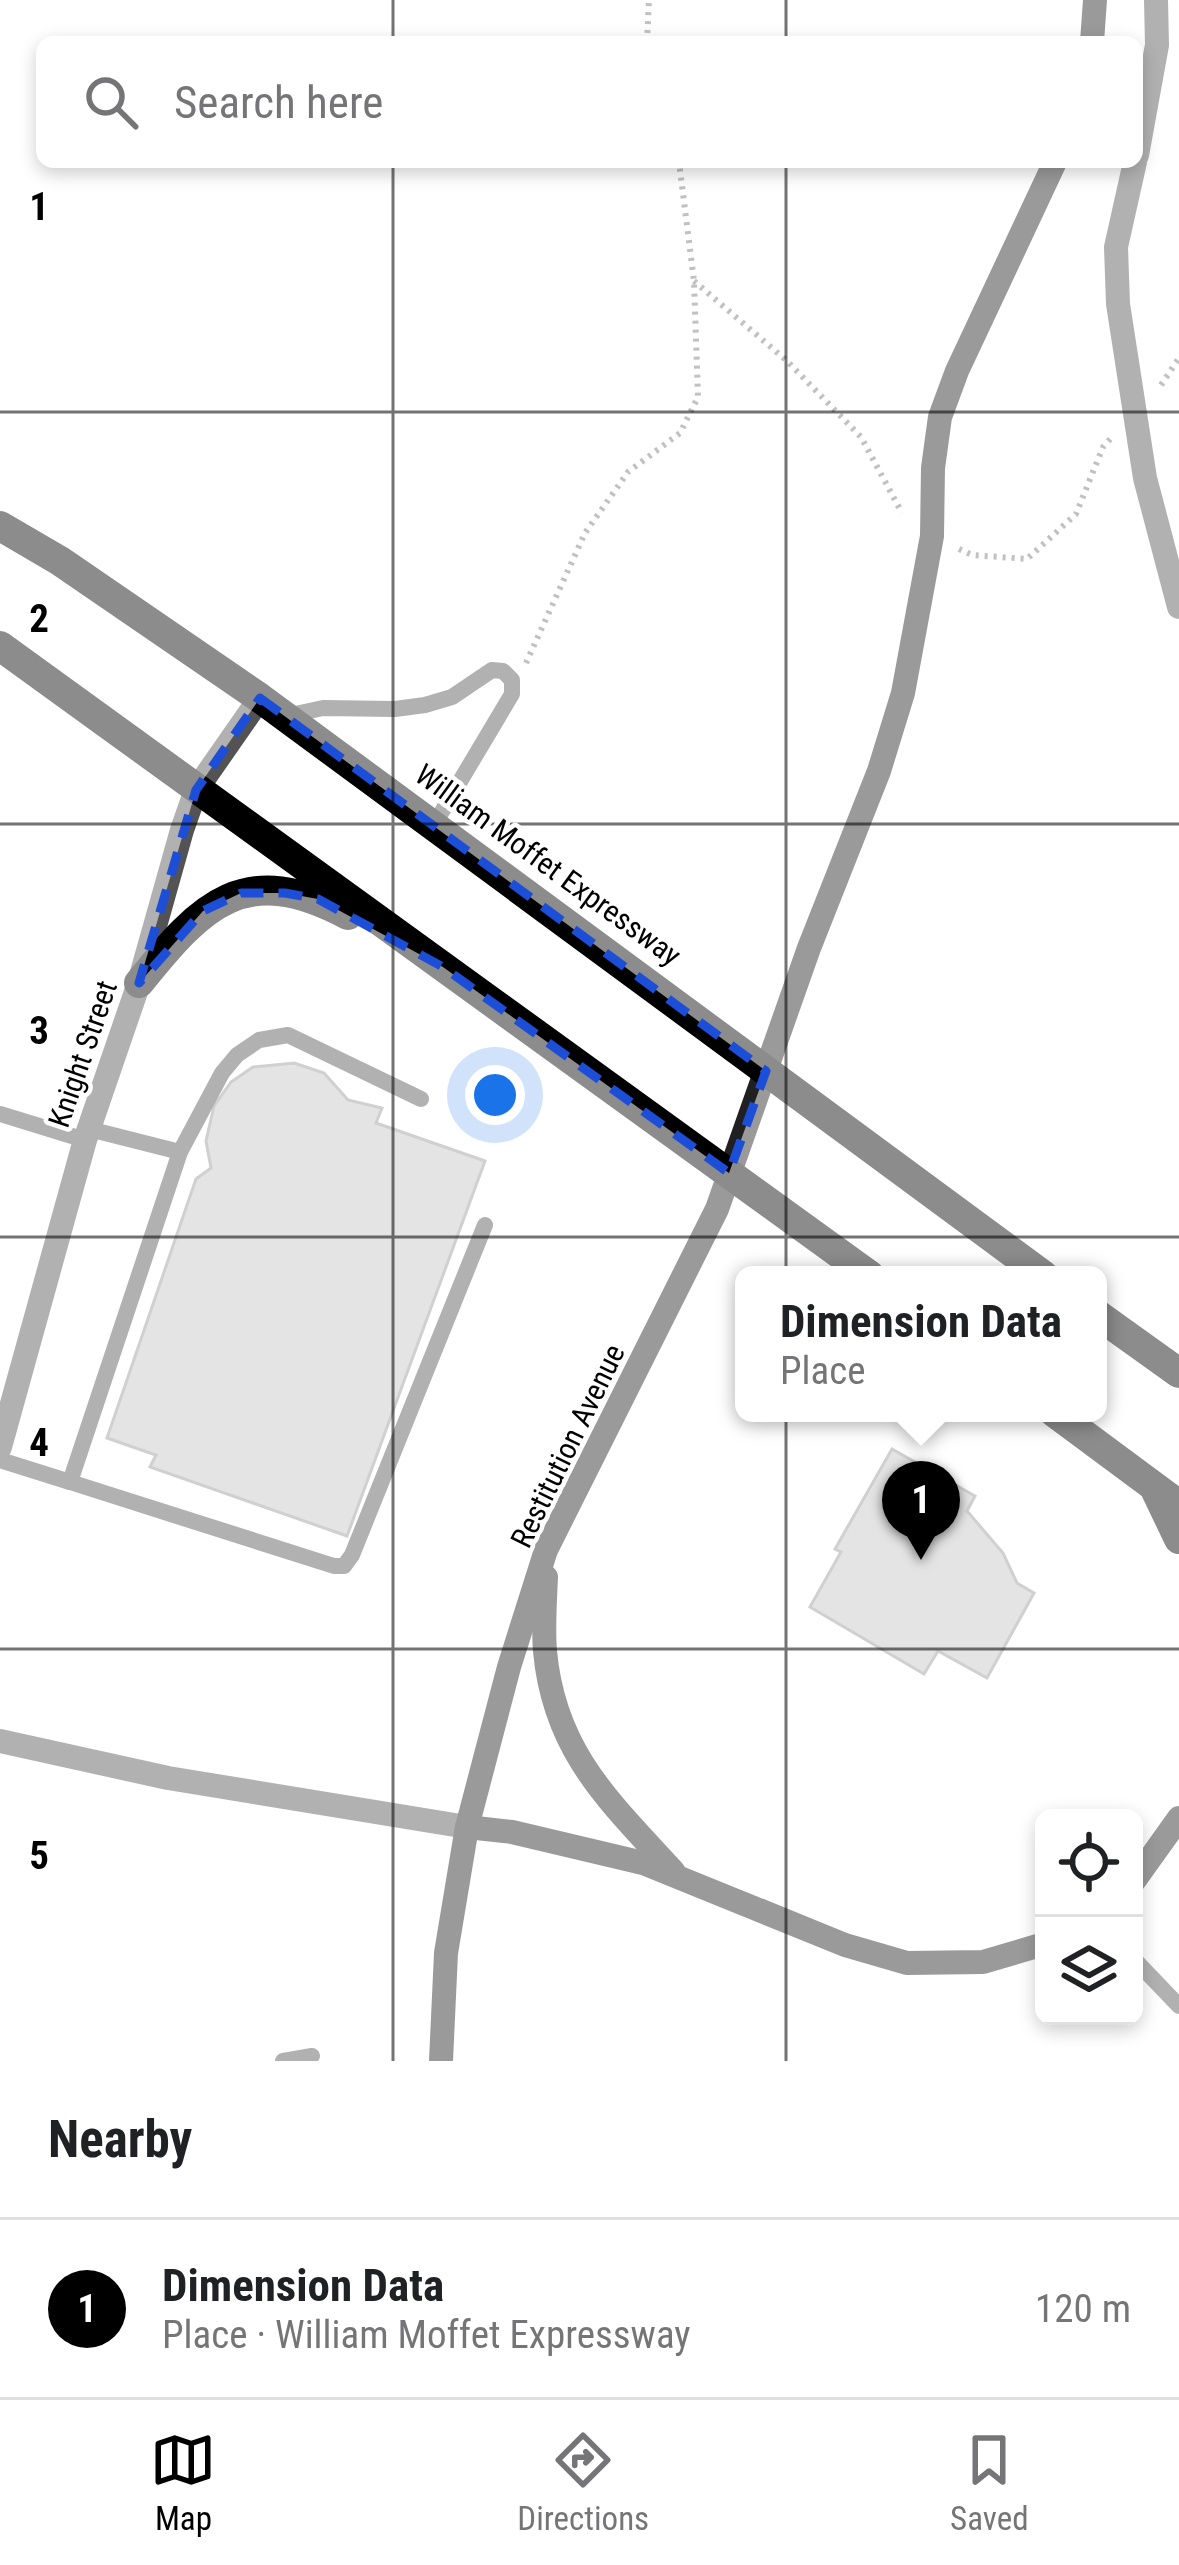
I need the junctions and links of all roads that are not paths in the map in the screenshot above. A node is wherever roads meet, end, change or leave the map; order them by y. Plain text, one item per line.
1 (1095, 0) edge
2 (1156, 0) edge
3 (1092, 36) edge
4 (1143, 121) edge
5 (1052, 168) edge
6 (1134, 168) edge
7 (0, 526) edge
8 (1179, 607) edge
9 (0, 646) edge
10 (273, 707) junction
11 (196, 790) junction
12 (434, 825) junction
13 (442, 967) junction
14 (139, 983) junction
15 (421, 1099) dead end
16 (0, 1114) edge
17 (87, 1134) junction
18 (180, 1152) junction
19 (484, 1225) dead end
20 (856, 1266) edge
21 (1031, 1266) edge
22 (1107, 1321) edge
23 (1179, 1373) edge
24 (1067, 1422) edge
25 (0, 1447) edge
26 (0, 1460) edge
27 (70, 1482) junction
28 (1153, 1486) junction
29 (1179, 1505) edge
30 (1179, 1539) edge
31 (546, 1550) junction
32 (0, 1741) edge
33 (1179, 1818) edge
34 (467, 1826) junction
35 (1179, 1851) edge
36 (1143, 1871) edge
37 (677, 1876) junction
38 (1143, 1877) edge
39 (1035, 1946) edge
40 (1143, 1968) edge
41 (1179, 2006) edge
42 (312, 2056) dead end
43 (283, 2061) edge
44 (441, 2061) edge

1 - 3 street
2 - 4 street
5 - 31 street, Restitution Avenue
6 - 8 street
7 - 10 main road, William Moffet Expressway
9 - 11 main road
10 - 11 street, Knight Street
10 - 12 main road, William Moffet Expressway
10 - 12 lane
11 - 13 main road
11 - 14 street, Knight Street
12 - 21 main road, William Moffet Expressway
13 - 14 main road
13 - 20 main road
14 - 17 street, Knight Street
15 - 18 lane
16 - 17 lane
17 - 18 lane
17 - 25 street, Knight Street
18 - 27 lane
19 - 27 lane
22 - 23 main road
24 - 28 main road
26 - 27 lane
28 - 29 main road
28 - 30 main road
31 - 34 street, Restitution Avenue
31 - 37 street
32 - 34 street
33 - 36 street
34 - 37 street
34 - 44 street, Restitution Avenue
35 - 38 street
37 - 39 street
40 - 41 lane
42 - 43 lane

